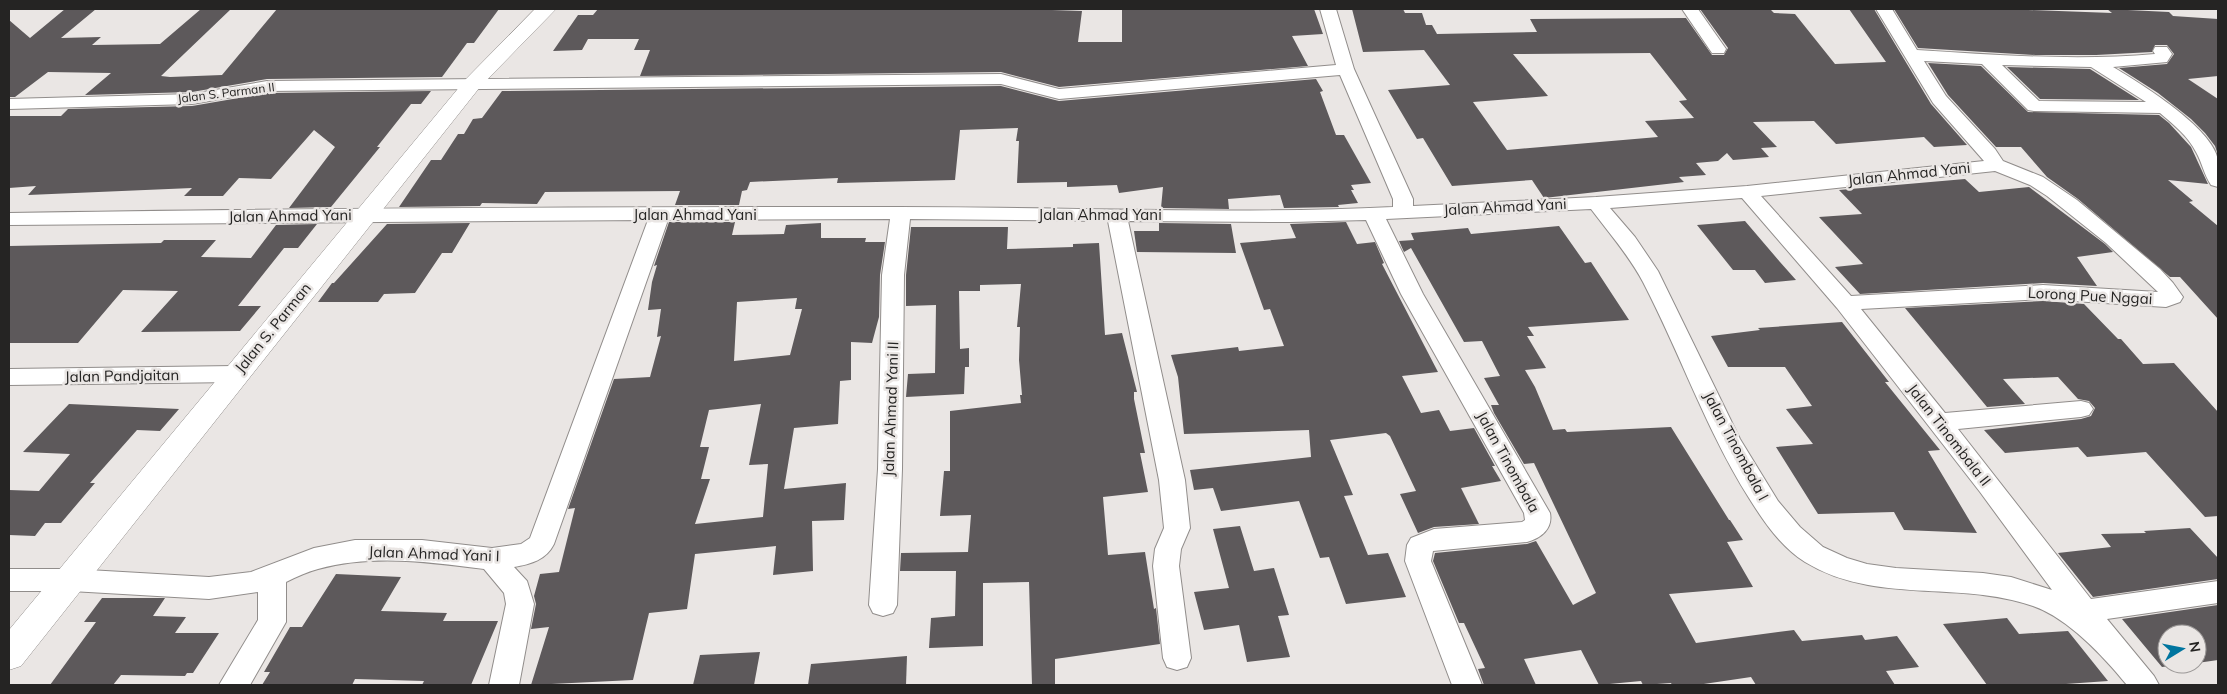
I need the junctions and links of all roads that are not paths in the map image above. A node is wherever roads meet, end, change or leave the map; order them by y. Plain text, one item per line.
1 (546, 9) edge
2 (1328, 9) edge
3 (1690, 9) edge
4 (1884, 9) edge
5 (1718, 49) dead end
6 (2161, 51) dead end
7 (1913, 55) junction
8 (1986, 59) junction
9 (2093, 61) junction
10 (1346, 68) junction
11 (473, 83) junction
12 (9, 104) edge
13 (2166, 108) junction
14 (1996, 165) junction
15 (2218, 181) edge
16 (1747, 192) junction
17 (1596, 203) junction
18 (1400, 212) junction
19 (901, 213) junction
20 (1373, 214) junction
21 (366, 215) junction
22 (660, 215) junction
23 (1117, 215) junction
24 (9, 219) edge
25 (1845, 304) junction
26 (235, 374) junction
27 (9, 377) edge
28 (2081, 409) dead end
29 (1939, 422) junction
30 (492, 558) junction
31 (272, 577) junction
32 (9, 580) edge
33 (71, 580) junction
34 (2218, 592) edge
35 (883, 604) dead end
36 (2084, 611) junction
37 (2116, 651) junction
38 (9, 655) edge
39 (1177, 658) dead end
40 (234, 685) edge
41 (504, 685) edge
42 (1467, 685) edge
43 (2144, 685) edge

1 - 11 street, Jalan S. Parman
2 - 10 street
3 - 5 street
4 - 7 street, Jalan Ahmad Yani
6 - 9 street
7 - 8 street
7 - 14 street, Jalan Ahmad Yani
8 - 9 street
8 - 13 street
9 - 13 street
10 - 11 street, Jalan S. Parman II
10 - 18 street
11 - 12 street, Jalan S. Parman II
11 - 21 street, Jalan S. Parman
13 - 15 street
14 - 16 street, Jalan Ahmad Yani
14 - 25 street, Lorong Pue Nggai
16 - 17 street, Jalan Ahmad Yani
16 - 25 street, Jalan Tinombala II
17 - 18 street, Jalan Ahmad Yani
17 - 37 street, Jalan Tinombala I
18 - 20 street, Jalan Ahmad Yani
19 - 22 street, Jalan Ahmad Yani
19 - 23 street, Jalan Ahmad Yani
19 - 35 street, Jalan Ahmad Yani II
20 - 23 street, Jalan Ahmad Yani
20 - 42 street, Jalan Tinombala
21 - 22 street, Jalan Ahmad Yani
21 - 24 street, Jalan Ahmad Yani
21 - 26 street, Jalan S. Parman
22 - 30 street, Jalan Ahmad Yani I
23 - 39 street
25 - 29 street, Jalan Tinombala II
26 - 27 street, Jalan Pandjaitan
26 - 33 street, Jalan S. Parman
28 - 29 street
29 - 36 street, Jalan Tinombala II
30 - 31 street, Jalan Ahmad Yani I
30 - 41 street
31 - 33 street, Jalan Ahmad Yani I
31 - 40 street
32 - 33 street, Jalan Ahmad Yani I
33 - 38 street, Jalan S. Parman
34 - 36 street
36 - 37 street, Jalan Tinombala II
37 - 43 street, Jalan Tinombala II

